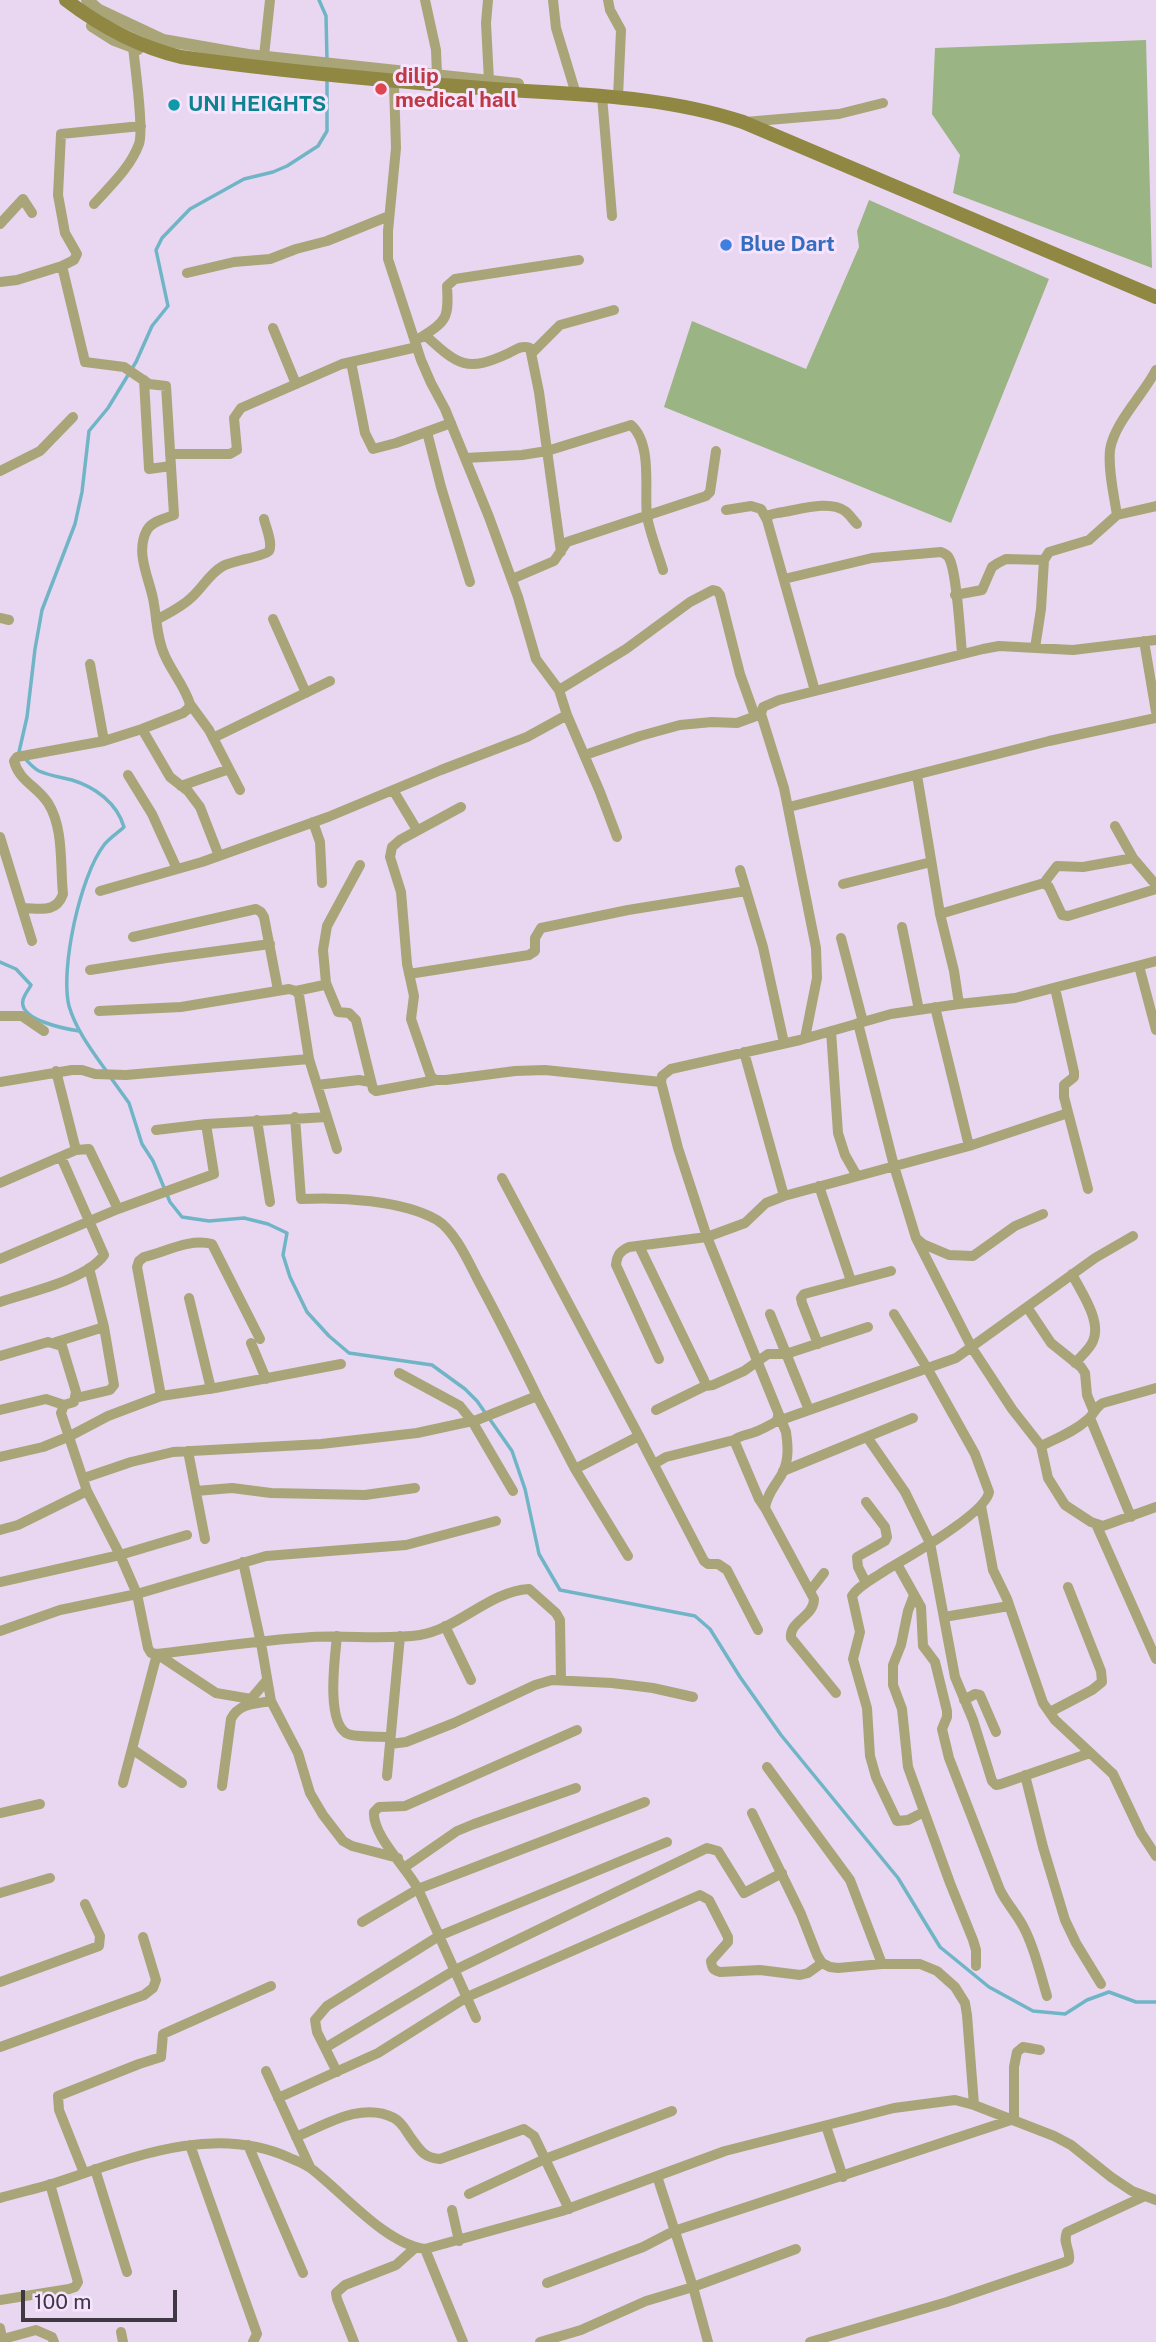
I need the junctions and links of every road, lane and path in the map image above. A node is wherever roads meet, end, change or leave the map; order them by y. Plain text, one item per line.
1 (59, 0) edge
2 (66, 0) edge
3 (76, 0) edge
4 (87, 0) edge
5 (270, 0) edge
6 (425, 0) edge
7 (488, 0) edge
8 (553, 0) edge
9 (608, 0) edge
10 (133, 47) junction
11 (264, 56) junction
12 (327, 71) junction
13 (437, 75) junction
14 (489, 81) junction
15 (394, 85) junction
16 (550, 93) junction
17 (576, 94) junction
18 (602, 96) junction
19 (618, 97) junction
20 (883, 103) dead end
21 (743, 122) junction
22 (141, 126) junction
23 (94, 204) dead end
24 (32, 213) dead end
25 (389, 216) junction
26 (612, 216) dead end
27 (0, 224) edge
28 (579, 260) dead end
29 (62, 266) junction
30 (187, 273) dead end
31 (0, 282) edge
32 (1156, 297) edge
33 (614, 310) dead end
34 (273, 328) dead end
35 (419, 341) junction
36 (533, 352) junction
37 (351, 362) junction
38 (1156, 370) edge
39 (135, 375) junction
40 (296, 384) junction
41 (73, 417) dead end
42 (451, 423) junction
43 (427, 432) junction
44 (716, 451) dead end
45 (547, 452) junction
46 (465, 458) junction
47 (171, 460) junction
48 (0, 471) edge
49 (1156, 506) edge
50 (726, 510) dead end
51 (1117, 515) junction
52 (647, 516) junction
53 (264, 519) dead end
54 (767, 520) junction
55 (857, 524) dead end
56 (561, 552) junction
57 (1044, 559) junction
58 (663, 570) dead end
59 (512, 579) junction
60 (784, 579) junction
61 (470, 582) dead end
62 (956, 594) junction
63 (273, 618) dead end
64 (156, 620) junction
65 (1150, 640) edge
66 (1035, 648) junction
67 (961, 653) junction
68 (90, 664) dead end
69 (330, 681) dead end
70 (559, 690) junction
71 (815, 691) junction
72 (306, 693) junction
73 (190, 704) junction
74 (1156, 712) edge
75 (567, 715) junction
76 (758, 715) junction
77 (1156, 718) edge
78 (142, 729) junction
79 (213, 738) junction
80 (104, 741) junction
81 (584, 755) junction
82 (229, 769) junction
83 (128, 775) dead end
84 (917, 775) junction
85 (181, 786) junction
86 (240, 790) dead end
87 (393, 790) junction
88 (461, 807) dead end
89 (789, 807) junction
90 (313, 822) junction
91 (1115, 826) dead end
92 (417, 830) junction
93 (0, 837) edge
94 (617, 837) dead end
95 (219, 856) junction
96 (1133, 858) junction
97 (931, 862) junction
98 (360, 864) dead end
99 (177, 869) junction
100 (740, 870) dead end
101 (322, 883) dead end
102 (1044, 883) junction
103 (843, 884) dead end
104 (1156, 887) edge
105 (100, 891) dead end
106 (746, 891) junction
107 (22, 908) junction
108 (940, 914) junction
109 (902, 927) dead end
110 (133, 937) dead end
111 (841, 938) dead end
112 (32, 941) dead end
113 (270, 944) junction
114 (1156, 961) edge
115 (1139, 966) junction
116 (90, 970) dead end
117 (409, 974) junction
118 (326, 983) junction
119 (1055, 988) junction
120 (278, 990) junction
121 (296, 991) junction
122 (959, 1003) junction
123 (935, 1007) junction
124 (919, 1010) junction
125 (99, 1011) dead end
126 (0, 1016) edge
127 (860, 1023) junction
128 (1156, 1030) edge
129 (44, 1031) dead end
130 (831, 1031) junction
131 (806, 1038) junction
132 (784, 1043) junction
133 (744, 1052) junction
134 (309, 1059) junction
135 (56, 1071) junction
136 (436, 1080) junction
137 (0, 1082) edge
138 (370, 1082) junction
139 (661, 1082) junction
140 (317, 1085) junction
141 (1068, 1114) junction
142 (295, 1117) junction
143 (327, 1117) junction
144 (257, 1120) junction
145 (206, 1124) junction
146 (156, 1130) dead end
147 (969, 1146) junction
148 (337, 1149) dead end
149 (76, 1150) junction
150 (61, 1157) junction
151 (894, 1166) junction
152 (857, 1176) junction
153 (502, 1178) dead end
154 (0, 1182) edge
155 (819, 1186) junction
156 (1087, 1189) dead end
157 (784, 1196) junction
158 (270, 1202) dead end
159 (117, 1209) junction
160 (1043, 1214) dead end
161 (89, 1222) junction
162 (1133, 1236) dead end
163 (707, 1237) junction
164 (916, 1238) junction
165 (639, 1246) junction
166 (0, 1259) edge
167 (89, 1268) junction
168 (891, 1271) dead end
169 (1072, 1274) junction
170 (851, 1281) junction
171 (189, 1298) dead end
172 (0, 1302) edge
173 (1027, 1307) junction
174 (770, 1314) dead end
175 (894, 1314) dead end
176 (104, 1327) junction
177 (868, 1327) dead end
178 (56, 1342) junction
179 (818, 1344) junction
180 (972, 1348) junction
181 (786, 1354) junction
182 (0, 1356) edge
183 (659, 1359) dead end
184 (758, 1362) junction
185 (1076, 1363) junction
186 (341, 1364) dead end
187 (927, 1368) junction
188 (399, 1373) dead end
189 (266, 1379) junction
190 (704, 1380) dead end
191 (1156, 1388) edge
192 (211, 1389) junction
193 (537, 1395) junction
194 (161, 1396) junction
195 (76, 1398) junction
196 (64, 1405) junction
197 (0, 1409) edge
198 (656, 1410) dead end
199 (808, 1410) junction
200 (1092, 1415) junction
201 (913, 1418) dead end
202 (474, 1420) junction
203 (781, 1420) junction
204 (69, 1436) junction
205 (639, 1436) junction
206 (867, 1437) junction
207 (734, 1440) junction
208 (1041, 1446) junction
209 (188, 1451) junction
210 (0, 1457) edge
211 (654, 1464) junction
212 (575, 1469) junction
213 (783, 1471) junction
214 (84, 1478) junction
215 (415, 1488) dead end
216 (88, 1491) junction
217 (196, 1491) junction
218 (513, 1491) dead end
219 (866, 1502) dead end
220 (981, 1506) junction
221 (1156, 1507) edge
222 (765, 1508) junction
223 (1130, 1517) junction
224 (496, 1521) dead end
225 (1096, 1524) junction
226 (0, 1530) edge
227 (187, 1535) dead end
228 (205, 1539) dead end
229 (930, 1543) junction
230 (120, 1555) junction
231 (628, 1556) dead end
232 (243, 1562) junction
233 (897, 1564) junction
234 (824, 1573) dead end
235 (0, 1583) edge
236 (866, 1583) junction
237 (1068, 1587) dead end
238 (810, 1591) junction
239 (136, 1594) junction
240 (914, 1595) junction
241 (1009, 1606) junction
242 (944, 1617) junction
243 (445, 1626) junction
244 (758, 1630) dead end
245 (0, 1631) edge
246 (337, 1636) junction
247 (400, 1636) junction
248 (261, 1643) junction
249 (157, 1654) junction
250 (1156, 1659) edge
251 (267, 1680) junction
252 (471, 1680) dead end
253 (561, 1680) junction
254 (836, 1693) dead end
255 (693, 1697) dead end
256 (964, 1700) junction
257 (271, 1701) junction
258 (1050, 1712) junction
259 (577, 1730) dead end
260 (996, 1732) dead end
261 (390, 1740) junction
262 (132, 1749) junction
263 (1090, 1753) junction
264 (767, 1767) dead end
265 (1025, 1775) junction
266 (387, 1776) dead end
267 (123, 1783) dead end
268 (182, 1783) dead end
269 (222, 1786) dead end
270 (576, 1788) dead end
271 (645, 1802) dead end
272 (40, 1804) dead end
273 (924, 1812) junction
274 (0, 1813) edge
275 (752, 1813) dead end
276 (667, 1842) dead end
277 (1156, 1856) edge
278 (401, 1863) junction
279 (782, 1872) junction
280 (50, 1878) dead end
281 (418, 1889) junction
282 (0, 1893) edge
283 (85, 1904) dead end
284 (362, 1922) dead end
285 (439, 1936) junction
286 (143, 1937) dead end
287 (822, 1963) junction
288 (882, 1964) junction
289 (976, 1966) dead end
290 (455, 1970) junction
291 (0, 1982) edge
292 (1101, 1984) dead end
293 (271, 1986) dead end
294 (1046, 1996) dead end
295 (467, 1997) junction
296 (476, 2018) dead end
297 (0, 2047) edge
298 (325, 2048) junction
299 (1040, 2050) dead end
300 (266, 2071) dead end
301 (337, 2072) junction
302 (278, 2098) junction
303 (974, 2105) junction
304 (671, 2111) dead end
305 (1014, 2119) junction
306 (826, 2126) junction
307 (296, 2137) junction
308 (190, 2145) junction
309 (248, 2145) junction
310 (545, 2158) junction
311 (310, 2167) junction
312 (95, 2169) junction
313 (84, 2173) junction
314 (657, 2176) junction
315 (843, 2176) junction
316 (50, 2184) junction
317 (469, 2194) dead end
318 (0, 2198) edge
319 (1151, 2198) edge
320 (569, 2209) junction
321 (452, 2210) dead end
322 (674, 2231) junction
323 (459, 2241) junction
324 (420, 2249) junction
325 (796, 2249) dead end
326 (127, 2272) dead end
327 (303, 2273) dead end
328 (547, 2283) dead end
329 (693, 2287) junction
330 (0, 2300) edge
331 (2, 2337) edge
332 (256, 2341) edge
333 (54, 2342) edge
334 (354, 2342) edge
335 (463, 2342) edge
336 (540, 2342) edge
337 (708, 2342) edge
338 (810, 2342) edge

1 - 10 street
2 - 12 main road
3 - 12 main road
4 - 11 street
5 - 11 street
6 - 13 street
7 - 14 street
8 - 17 street
9 - 19 street
10 - 12 street
10 - 22 street
11 - 12 street
12 - 13 street
12 - 15 street
12 - 16 main road
13 - 14 street
14 - 16 street
15 - 16 street
15 - 25 street
16 - 17 main road
17 - 18 main road
18 - 19 main road
18 - 26 street
19 - 21 main road
20 - 21 street
21 - 32 main road
22 - 23 street
22 - 29 street
24 - 27 street
25 - 30 street
25 - 35 street
28 - 35 street
29 - 31 street
29 - 39 street
33 - 36 street
34 - 40 street
35 - 36 street
35 - 37 street
35 - 42 street
36 - 45 street
37 - 40 street
37 - 43 street
38 - 51 street
39 - 47 street
39 - 47 street
40 - 47 street
41 - 48 street
42 - 43 street
42 - 46 street
43 - 61 street
44 - 52 street
45 - 46 street
45 - 52 street
45 - 56 street
46 - 59 street
47 - 64 street
49 - 51 street
50 - 54 street
51 - 57 street
52 - 56 street
52 - 58 street
53 - 64 street
54 - 55 street
54 - 60 street
56 - 59 street
57 - 62 street
57 - 66 street
59 - 70 street
60 - 62 street
60 - 71 street
62 - 67 street
63 - 72 street
64 - 73 street
65 - 66 street
65 - 74 street
66 - 67 street
67 - 71 street
68 - 80 street
69 - 72 street
70 - 75 street
70 - 76 street
71 - 76 street
72 - 79 street
73 - 78 street
73 - 79 street
75 - 81 street
75 - 87 street
76 - 81 street
76 - 89 street
77 - 84 street
78 - 80 street
78 - 85 street
79 - 82 street
80 - 107 street
81 - 94 street
82 - 85 street
82 - 86 street
83 - 99 street
84 - 89 street
84 - 97 street
85 - 95 street
87 - 90 street
87 - 92 street
88 - 92 street
89 - 131 street
90 - 95 street
90 - 101 street
91 - 96 street
92 - 117 street
93 - 107 street
95 - 99 street
96 - 102 street
96 - 104 street
97 - 103 street
97 - 108 street
98 - 118 street
99 - 105 street
100 - 106 street
102 - 104 street
102 - 108 street
106 - 117 street
106 - 132 street
107 - 112 street
108 - 122 street
109 - 124 street
110 - 113 street
111 - 127 street
113 - 116 street
113 - 120 street
114 - 115 street
115 - 119 street
115 - 128 street
117 - 136 street
118 - 121 street
118 - 138 street
119 - 122 street
119 - 141 street
120 - 121 street
120 - 125 street
121 - 134 street
122 - 123 street
123 - 124 street
123 - 147 street
124 - 127 street
126 - 129 street
127 - 130 street
127 - 151 street
130 - 131 street
130 - 152 street
131 - 132 street
132 - 133 street
133 - 139 street
133 - 157 street
134 - 135 street
134 - 140 street
135 - 137 street
135 - 149 street
136 - 138 street
136 - 139 street
138 - 140 street
139 - 163 street
140 - 143 street
141 - 147 street
141 - 156 street
142 - 143 street
142 - 144 street
142 - 193 street
143 - 148 street
144 - 145 street
144 - 158 street
145 - 146 street
145 - 159 street
147 - 151 street
149 - 150 street
149 - 159 street
150 - 154 street
150 - 161 street
151 - 152 street
151 - 164 street
152 - 155 street
153 - 205 street
155 - 157 street
155 - 170 street
157 - 163 street
159 - 161 street
160 - 164 street
161 - 166 street
161 - 167 street
162 - 169 street
163 - 165 street
163 - 184 street
164 - 180 street
165 - 183 street
165 - 190 street
167 - 172 street
167 - 176 street
168 - 170 street
169 - 173 street
169 - 185 street
170 - 179 street
171 - 192 street
173 - 180 street
173 - 185 street
174 - 181 street
175 - 187 street
176 - 178 street
176 - 195 street
177 - 179 street
178 - 182 street
178 - 195 street
179 - 181 street
180 - 187 street
180 - 208 street
181 - 184 street
181 - 199 street
184 - 198 street
184 - 203 street
185 - 200 street
186 - 189 street
187 - 199 street
187 - 220 street
188 - 202 street
189 - 192 street
189 - 194 street
191 - 200 street
192 - 194 street
193 - 202 street
193 - 212 street
194 - 204 street
195 - 196 street
196 - 197 street
196 - 204 street
199 - 203 street
200 - 208 street
200 - 223 street
201 - 206 street
202 - 209 street
202 - 218 street
203 - 207 street
203 - 213 street
204 - 210 street
204 - 214 street
205 - 211 street
205 - 212 street
206 - 213 street
206 - 229 street
207 - 211 street
207 - 222 street
208 - 225 street
209 - 214 street
209 - 217 street
211 - 244 street
212 - 231 street
213 - 222 street
214 - 216 street
215 - 217 street
216 - 226 street
216 - 230 street
217 - 228 street
219 - 236 street
220 - 229 street
220 - 241 street
221 - 223 street
222 - 238 street
223 - 225 street
224 - 232 street
225 - 250 street
227 - 230 street
229 - 233 street
229 - 242 street
230 - 235 street
230 - 239 street
232 - 239 street
232 - 248 street
233 - 236 street
233 - 240 street
234 - 238 street
236 - 273 street
237 - 258 street
238 - 254 street
239 - 245 street
239 - 249 street
240 - 273 street
240 - 294 street
241 - 242 street
241 - 258 street
242 - 256 street
243 - 247 street
243 - 252 street
243 - 253 street
246 - 247 street
246 - 248 street
246 - 261 street
247 - 261 street
248 - 249 street
248 - 251 street
249 - 251 street
249 - 262 street
251 - 257 street
253 - 255 street
253 - 261 street
256 - 260 street
256 - 265 street
257 - 269 street
257 - 278 street
258 - 263 street
259 - 278 street
261 - 266 street
262 - 267 street
262 - 268 street
263 - 265 street
263 - 277 street
264 - 288 street
265 - 292 street
270 - 278 street
271 - 281 street
272 - 274 street
273 - 289 street
275 - 279 street
276 - 285 street
278 - 281 street
279 - 287 street
279 - 290 street
280 - 282 street
281 - 284 street
281 - 285 street
283 - 291 street
285 - 290 street
285 - 298 street
286 - 297 street
287 - 288 street
287 - 295 street
288 - 303 street
290 - 295 street
290 - 298 street
293 - 313 street
295 - 296 street
295 - 301 street
298 - 301 street
299 - 305 street
300 - 302 street
301 - 302 street
302 - 307 street
303 - 305 street
303 - 306 street
304 - 310 street
305 - 315 street
305 - 319 street
306 - 314 street
306 - 315 street
307 - 310 street
307 - 311 street
308 - 309 street
308 - 312 street
308 - 332 street
309 - 311 street
309 - 327 street
310 - 317 street
310 - 320 street
311 - 324 street
312 - 313 street
312 - 326 street
313 - 316 street
314 - 320 street
314 - 322 street
315 - 322 street
316 - 318 street
316 - 330 street
319 - 338 street
320 - 323 street
321 - 323 street
322 - 328 street
322 - 329 street
323 - 324 street
324 - 334 street
324 - 335 street
325 - 329 street
329 - 336 street
329 - 337 street
331 - 333 street

